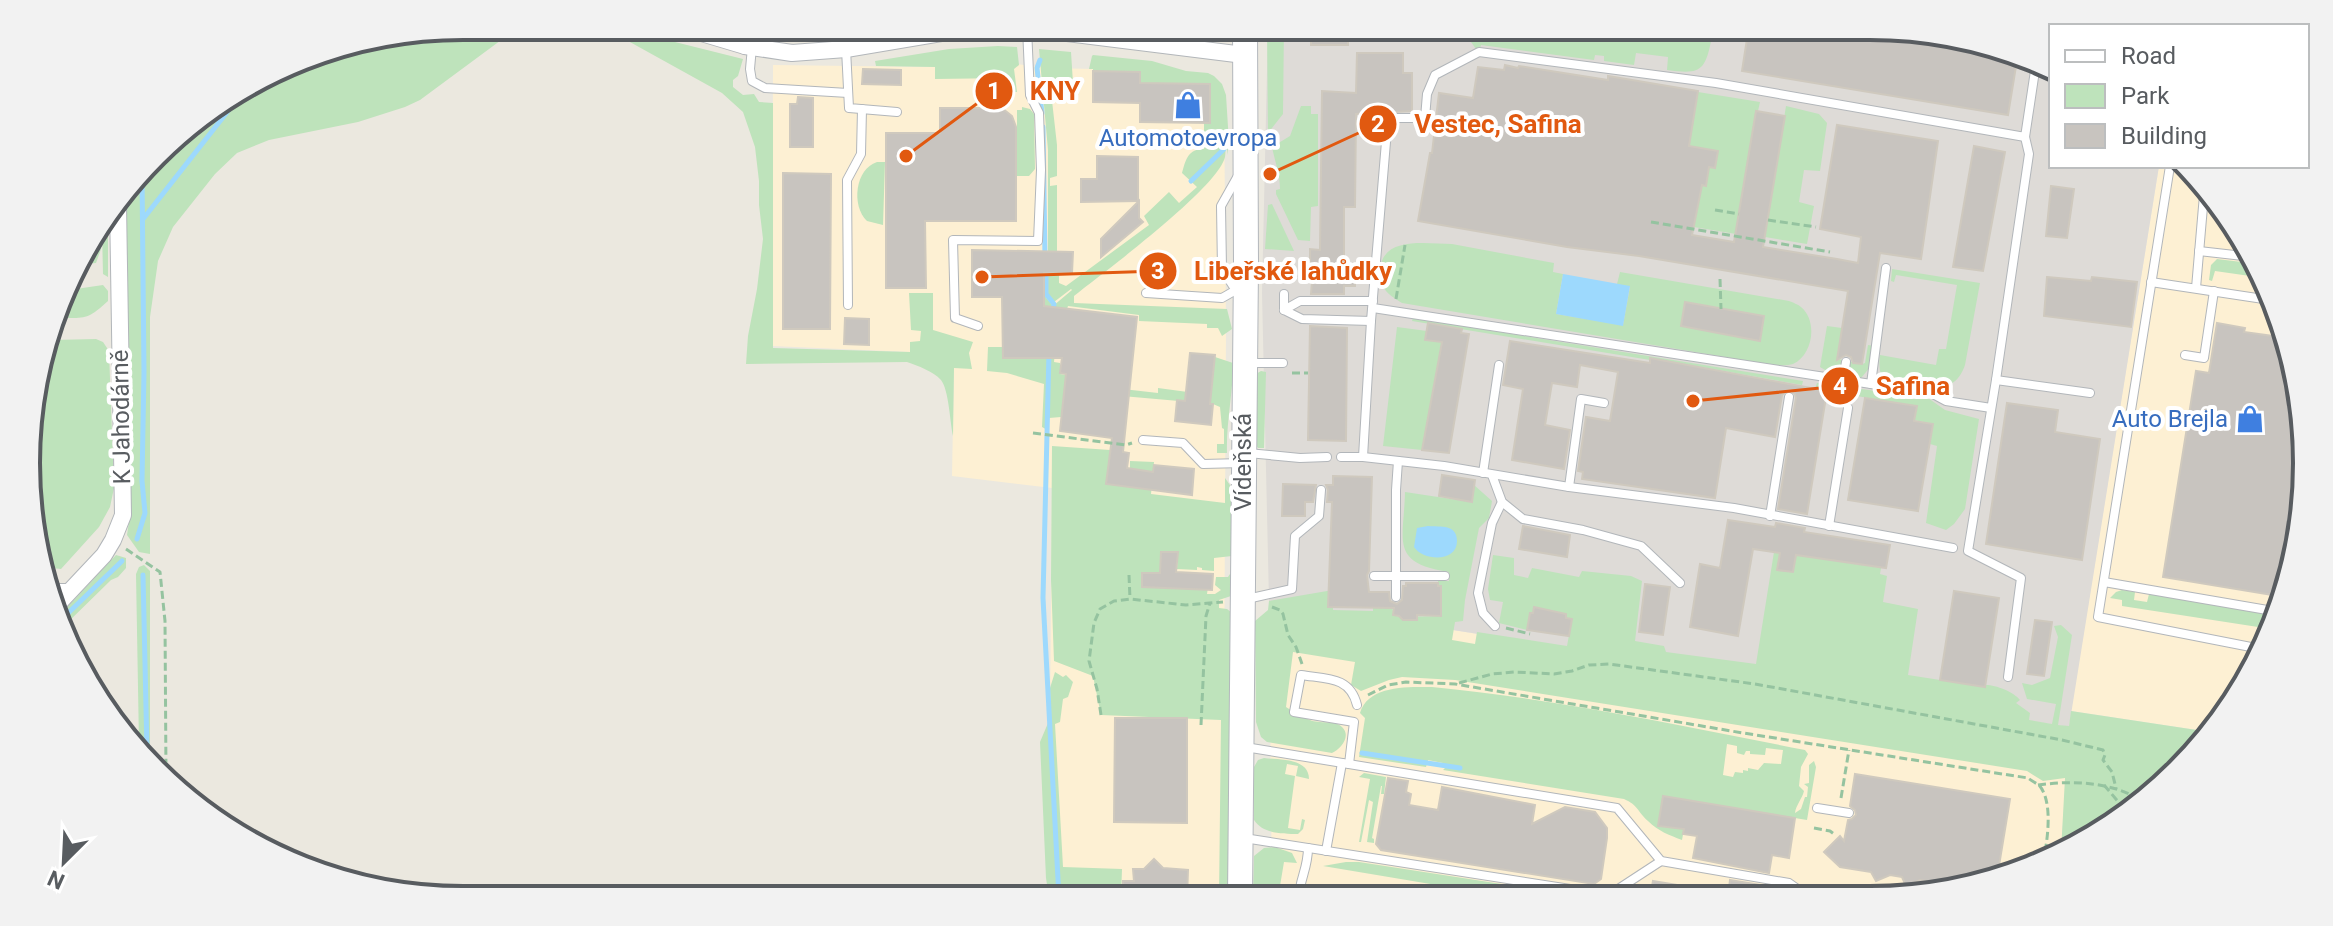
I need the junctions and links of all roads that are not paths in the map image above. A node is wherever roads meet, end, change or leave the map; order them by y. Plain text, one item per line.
1 (728, 40) edge
2 (748, 40) edge
3 (883, 40) edge
4 (1028, 40) edge
5 (1123, 40) edge
6 (1245, 40) edge
7 (749, 46) junction
8 (846, 49) junction
9 (1244, 55) junction
10 (2035, 73) edge
11 (848, 93) junction
12 (862, 109) junction
13 (897, 112) dead end
14 (2025, 137) junction
15 (2170, 168) edge
16 (2203, 202) edge
17 (118, 218) edge
18 (2199, 251) junction
19 (2238, 255) edge
20 (1886, 268) dead end
21 (2151, 282) junction
22 (2196, 288) junction
23 (2214, 291) junction
24 (1146, 293) dead end
25 (1284, 294) dead end
26 (1240, 296) junction
27 (2260, 298) edge
28 (1373, 304) junction
29 (848, 305) dead end
30 (1284, 310) junction
31 (1371, 321) junction
32 (978, 326) dead end
33 (2185, 355) dead end
34 (1846, 362) dead end
35 (1244, 363) junction
36 (1283, 363) dead end
37 (1499, 365) dead end
38 (1843, 380) junction
39 (1996, 380) junction
40 (1871, 384) junction
41 (2090, 393) dead end
42 (1789, 397) dead end
43 (1604, 403) dead end
44 (1848, 408) dead end
45 (1991, 408) junction
46 (1143, 440) road end
47 (1327, 457) dead end
48 (1341, 457) dead end
49 (1363, 457) junction
50 (1243, 458) junction
51 (1398, 461) junction
52 (1487, 474) junction
53 (1569, 487) junction
54 (1321, 490) dead end
55 (1502, 502) junction
56 (1770, 516) junction
57 (1829, 526) junction
58 (1953, 548) dead end
59 (1374, 576) dead end
60 (1397, 576) junction
61 (1445, 576) dead end
62 (2104, 582) junction
63 (1680, 583) dead end
64 (59, 588) edge
65 (73, 588) junction
66 (1396, 597) dead end
67 (1251, 598) junction
68 (62, 599) edge
69 (2267, 610) edge
70 (1495, 626) road end
71 (2250, 647) edge
72 (2008, 677) dead end
73 (1357, 705) road end
74 (1241, 746) junction
75 (1345, 763) junction
76 (1817, 808) dead end
77 (1844, 812) road end
78 (1240, 837) junction
79 (1308, 848) junction
80 (1326, 851) junction
81 (1661, 861) junction
82 (1240, 886) edge
83 (1301, 886) edge
84 (1551, 886) edge
85 (1623, 886) edge
86 (1793, 886) edge

1 - 7 street
2 - 7 street
3 - 8 street
4 - 32 lane
5 - 9 street
6 - 9 main road, Vídeňská
7 - 8 street
7 - 11 lane
8 - 11 lane
9 - 26 main road, Vídeňská
10 - 14 lane
11 - 12 lane
12 - 13 lane
12 - 29 lane
14 - 28 lane
14 - 39 lane
15 - 21 lane
16 - 18 lane
17 - 65 street, K Jahodárně
18 - 19 lane
18 - 22 lane
20 - 40 lane
21 - 22 lane
21 - 62 lane
22 - 23 lane
23 - 27 lane
23 - 33 lane
24 - 26 lane
25 - 30 lane
26 - 35 main road, Vídeňská
28 - 30 lane
28 - 31 lane
28 - 38 lane
30 - 31 lane
31 - 49 lane
34 - 38 lane
35 - 36 lane
35 - 50 main road, Vídeňská
37 - 52 lane
38 - 40 lane
39 - 41 lane
39 - 45 lane
40 - 45 lane
42 - 56 lane
43 - 53 lane
44 - 57 lane
45 - 72 lane
46 - 50 lane
47 - 50 lane
48 - 49 lane
49 - 51 lane
50 - 67 main road, Vídeňská
51 - 52 lane
51 - 60 lane
52 - 53 lane
52 - 55 lane
53 - 56 lane
54 - 67 lane
55 - 63 lane
55 - 70 lane
56 - 57 lane
57 - 58 lane
59 - 60 lane
60 - 61 lane
60 - 66 lane
62 - 69 lane
62 - 71 lane
64 - 65 lane
65 - 68 street, K Jahodárně
67 - 74 main road, Vídeňská
73 - 75 lane
74 - 75 lane
74 - 78 main road, Vídeňská
75 - 80 lane
75 - 81 lane
76 - 77 lane
78 - 79 lane
78 - 82 main road, Vídeňská
79 - 80 lane
79 - 83 lane
80 - 84 lane
81 - 85 lane
81 - 86 lane

